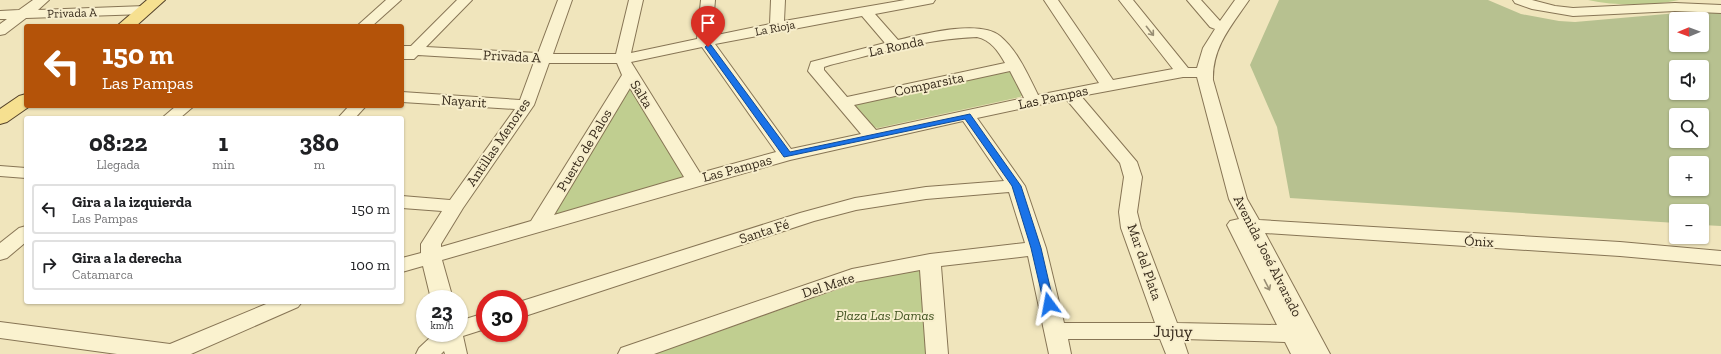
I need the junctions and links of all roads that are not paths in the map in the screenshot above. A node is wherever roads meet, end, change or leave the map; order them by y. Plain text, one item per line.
1 (42, 0) edge
2 (394, 0) edge
3 (465, 0) edge
4 (564, 0) edge
5 (636, 0) edge
6 (708, 0) edge
7 (778, 0) edge
8 (923, 0) edge
9 (1051, 0) edge
10 (1126, 0) edge
11 (1194, 0) edge
12 (1232, 0) edge
13 (1242, 0) edge
14 (1520, 0) edge
15 (847, 7) edge
16 (1721, 8) edge
17 (141, 9) edge
18 (865, 10) junction
19 (0, 15) edge
20 (22, 15) junction
21 (118, 24) edge
22 (366, 24) edge
23 (1220, 25) junction
24 (777, 27) junction
25 (0, 31) edge
26 (705, 41) junction
27 (896, 46) junction
28 (408, 51) edge
29 (544, 58) junction
30 (622, 59) junction
31 (1015, 65) junction
32 (1194, 73) junction
33 (630, 75) junction
34 (1109, 86) junction
35 (24, 93) edge
36 (1070, 93) junction
37 (404, 97) edge
38 (24, 101) edge
39 (1033, 101) junction
40 (844, 102) junction
41 (526, 105) junction
42 (183, 108) edge
43 (356, 108) edge
44 (0, 109) edge
45 (173, 116) edge
46 (348, 116) edge
47 (967, 116) junction
48 (0, 118) edge
49 (872, 136) junction
50 (787, 155) junction
51 (0, 171) edge
52 (24, 173) edge
53 (695, 180) junction
54 (1016, 186) junction
55 (404, 202) edge
56 (454, 206) junction
57 (538, 225) junction
58 (1244, 226) junction
59 (24, 234) edge
60 (1036, 248) junction
61 (0, 253) edge
62 (431, 256) junction
63 (1721, 258) edge
64 (930, 260) junction
65 (404, 264) edge
66 (440, 290) edge
67 (286, 304) edge
68 (528, 307) edge
69 (0, 330) edge
70 (1055, 331) junction
71 (1170, 331) junction
72 (1301, 341) edge
73 (441, 342) edge
74 (453, 342) edge
75 (170, 353) edge
76 (428, 354) edge
77 (456, 354) edge
78 (629, 354) edge
79 (937, 354) edge
80 (1060, 354) edge
81 (1177, 354) edge
82 (1319, 354) edge

1 - 20 street
2 - 22 street
3 - 28 street
4 - 29 street, Antillas Menores
5 - 30 street
6 - 26 street
7 - 24 street
8 - 18 street, La Rioja
9 - 34 street
10 -> 32 street
11 - 23 street
12 - 23 street
13 - 23 street, Avenida José Alvarado
14 - 16 street
15 - 18 street, La Rioja
15 - 24 street, La Rioja
17 - 20 street, Privada A
17 - 21 main road
18 - 27 street
19 - 20 street, Privada A
20 - 25 street
23 - 32 street, Avenida José Alvarado
24 - 26 street, La Rioja
26 - 30 street, La Rioja
26 - 50 street
27 - 31 street, La Ronda
27 - 40 street, La Ronda
28 - 29 street, Privada A
29 - 30 street, Privada A
29 - 41 street, Antillas Menores
30 - 33 street, Salta
31 - 39 street, La Ronda
31 - 40 street, Comparsita
32 - 34 street, Las Pampas
32 - 58 street, Avenida José Alvarado
33 - 53 street, Salta
33 - 57 street, Puerto de Palos
34 - 36 street, Las Pampas
35 - 44 main road
36 - 39 street, Las Pampas
36 - 71 street, Mar del Plata
37 - 41 street, Nayarit
38 - 48 main road
39 - 47 street, Las Pampas
40 - 49 street, La Ronda
41 - 56 street, Antillas Menores
42 - 45 street
43 - 46 street
47 - 49 street, Las Pampas
47 - 54 street
49 - 50 street, Las Pampas
50 - 53 street, Las Pampas
51 - 52 street
53 - 57 street, Las Pampas
54 - 60 street
54 - 68 street, Santa Fé
55 - 56 street
56 - 62 street, Antillas Menores
57 - 62 street, Las Pampas
58 - 63 street, Ónix
58 - 72 street, Avenida José Alvarado
59 - 61 street
60 - 64 street, Del Mate
60 - 70 street
62 - 65 street, Las Pampas
62 - 66 street
64 - 78 street, Del Mate
64 - 79 street
67 - 75 street
69 - 75 street
70 - 71 street, Jujuy
70 - 80 street
71 - 72 street, Jujuy
71 - 81 street, Mar del Plata
72 - 82 street, Avenida José Alvarado
73 - 76 street
74 - 77 street

